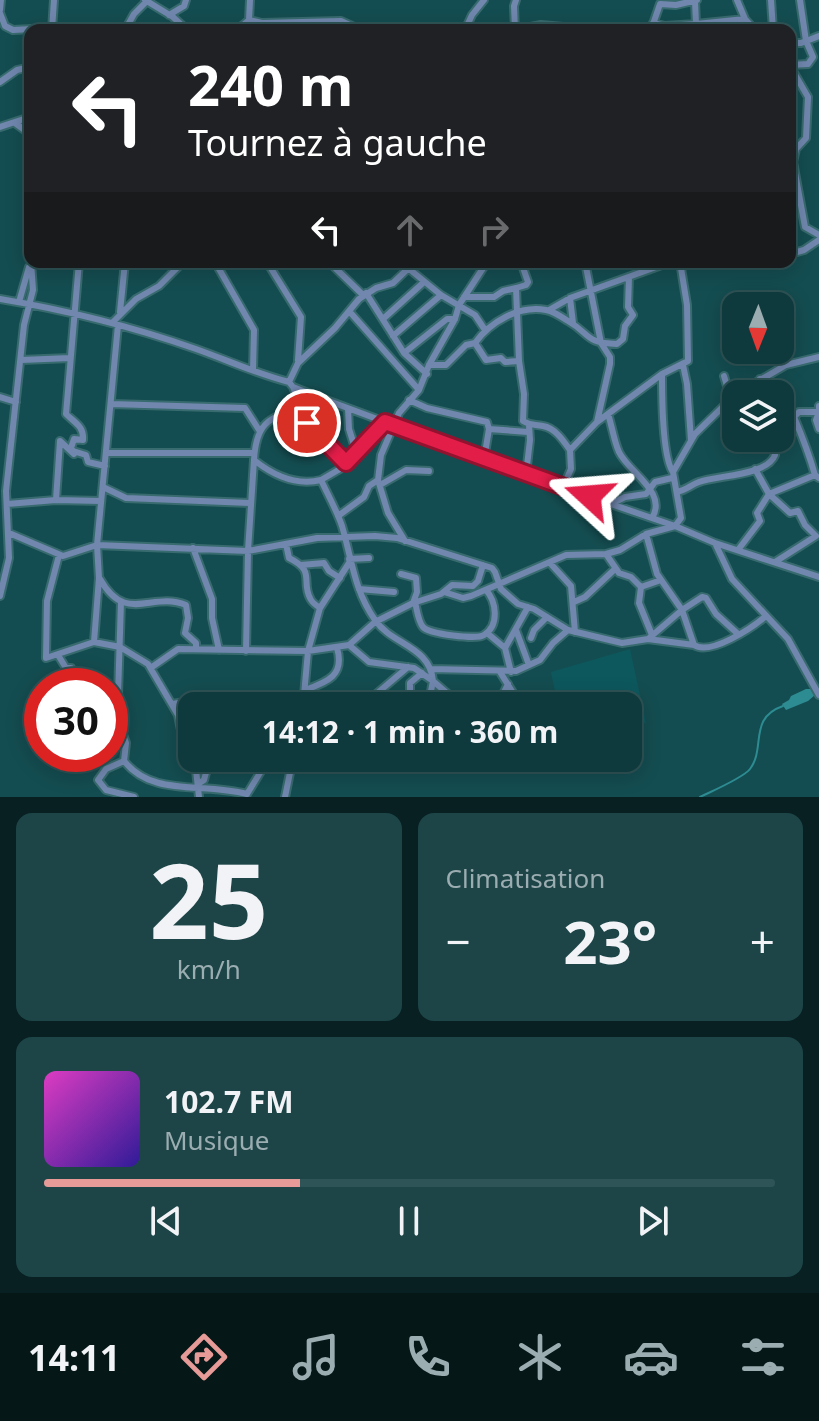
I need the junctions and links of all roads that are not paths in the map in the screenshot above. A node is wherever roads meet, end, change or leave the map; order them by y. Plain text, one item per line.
1 (1, 0) edge
2 (54, 0) edge
3 (147, 0) edge
4 (186, 0) edge
5 (250, 0) edge
6 (484, 0) edge
7 (516, 0) edge
8 (696, 0) edge
9 (737, 0) edge
10 (771, 0) edge
11 (800, 0) edge
12 (661, 2) edge
13 (0, 12) edge
14 (169, 15) junction
15 (745, 19) junction
16 (249, 20) junction
17 (52, 24) edge
18 (128, 24) edge
19 (180, 24) edge
20 (244, 24) edge
21 (270, 24) edge
22 (318, 24) edge
23 (348, 24) edge
24 (468, 24) edge
25 (515, 24) edge
26 (653, 24) edge
27 (696, 24) edge
28 (714, 24) edge
29 (750, 24) edge
30 (773, 24) edge
31 (24, 30) edge
32 (819, 36) edge
33 (806, 41) junction
34 (796, 43) edge
35 (796, 65) edge
36 (24, 68) edge
37 (796, 76) edge
38 (0, 82) edge
39 (817, 93) edge
40 (808, 97) junction
41 (24, 119) edge
42 (15, 123) junction
43 (0, 127) edge
44 (24, 130) edge
45 (796, 149) edge
46 (796, 178) edge
47 (819, 237) edge
48 (796, 252) edge
49 (29, 268) edge
50 (31, 268) edge
51 (78, 268) edge
52 (124, 268) edge
53 (178, 268) edge
54 (218, 268) edge
55 (271, 268) edge
56 (336, 268) edge
57 (408, 268) joint
58 (483, 268) edge
59 (523, 268) edge
60 (586, 268) edge
61 (660, 268) edge
62 (678, 268) edge
63 (629, 277) junction
64 (424, 282) junction
65 (516, 288) junction
66 (591, 291) junction
67 (365, 294) junction
68 (441, 295) junction
69 (464, 297) junction
70 (570, 298) junction
71 (0, 299) edge
72 (19, 302) junction
73 (28, 303) junction
74 (459, 305) junction
75 (549, 310) junction
76 (349, 311) junction
77 (518, 312) junction
78 (73, 314) junction
79 (120, 315) junction
80 (383, 319) junction
81 (455, 319) junction
82 (573, 323) junction
83 (115, 324) junction
84 (485, 330) junction
85 (393, 336) junction
86 (475, 343) junction
87 (601, 343) junction
88 (404, 353) junction
89 (819, 357) edge
90 (70, 358) junction
91 (21, 360) junction
92 (519, 361) junction
93 (298, 363) junction
94 (429, 365) junction
95 (683, 365) junction
96 (253, 370) junction
97 (427, 374) junction
98 (662, 374) junction
99 (724, 376) dead end
100 (760, 379) edge
101 (726, 380) edge
102 (291, 384) junction
103 (419, 390) junction
104 (0, 397) edge
105 (409, 400) junction
106 (16, 402) junction
107 (111, 404) junction
108 (301, 408) junction
109 (722, 408) edge
110 (348, 409) junction
111 (819, 409) edge
112 (608, 414) junction
113 (385, 422) junction
114 (597, 422) junction
115 (393, 425) junction
116 (528, 428) junction
117 (489, 429) junction
118 (819, 429) edge
119 (259, 430) junction
120 (691, 440) junction
121 (570, 450) junction
122 (356, 451) junction
123 (772, 452) edge
124 (106, 453) junction
125 (82, 454) junction
126 (254, 456) junction
127 (484, 459) junction
128 (346, 463) junction
129 (105, 466) junction
130 (755, 469) junction
131 (429, 471) dead end
132 (526, 474) junction
133 (672, 475) junction
134 (817, 476) edge
135 (321, 480) junction
136 (379, 483) junction
137 (103, 487) junction
138 (563, 487) junction
139 (649, 488) junction
140 (677, 492) junction
141 (769, 494) junction
142 (56, 500) junction
143 (101, 501) junction
144 (250, 503) junction
145 (613, 503) junction
146 (7, 504) junction
147 (338, 516) junction
148 (652, 518) junction
149 (675, 526) junction
150 (9, 533) junction
151 (646, 534) junction
152 (345, 538) junction
153 (405, 541) junction
154 (0, 543) edge
155 (715, 543) junction
156 (9, 544) junction
157 (286, 544) junction
158 (97, 545) junction
159 (193, 548) junction
160 (738, 550) junction
161 (248, 551) junction
162 (606, 554) junction
163 (59, 555) junction
164 (369, 558) dead end
165 (349, 561) junction
166 (775, 562) junction
167 (550, 563) junction
168 (301, 565) junction
169 (483, 565) junction
170 (615, 569) junction
171 (401, 574) dead end
172 (819, 577) edge
173 (99, 578) junction
174 (340, 578) junction
175 (661, 580) junction
176 (499, 585) junction
177 (641, 587) junction
178 (359, 589) junction
179 (486, 590) junction
180 (394, 592) dead end
181 (444, 592) junction
182 (0, 596) edge
183 (121, 602) junction
184 (574, 602) junction
185 (414, 603) junction
186 (528, 607) junction
187 (320, 608) junction
188 (682, 610) junction
189 (766, 616) junction
190 (547, 617) junction
191 (375, 622) junction
192 (516, 630) junction
193 (572, 631) junction
194 (487, 633) junction
195 (738, 634) junction
196 (650, 637) junction
197 (531, 638) dead end
198 (94, 642) junction
199 (349, 645) junction
200 (694, 645) junction
201 (117, 646) junction
202 (337, 648) junction
203 (505, 648) junction
204 (196, 649) junction
205 (219, 650) junction
206 (246, 651) junction
207 (308, 651) junction
208 (58, 655) junction
209 (529, 665) junction
210 (152, 667) junction
211 (408, 667) junction
212 (66, 668) edge
213 (119, 668) edge
214 (431, 669) junction
215 (500, 672) junction
216 (511, 672) junction
217 (422, 673) junction
218 (433, 681) junction
219 (508, 684) junction
220 (305, 692) edge
221 (308, 692) edge
222 (379, 692) edge
223 (410, 692) edge
224 (431, 692) edge
225 (446, 692) edge
226 (504, 692) edge
227 (512, 692) edge
228 (819, 695) edge
229 (178, 703) edge
230 (172, 704) junction
231 (128, 768) edge
232 (104, 772) edge
233 (206, 772) edge
234 (260, 772) edge
235 (290, 772) edge
236 (198, 791) edge
237 (158, 792) dead end
238 (172, 795) edge
239 (246, 795) edge
240 (134, 797) edge
241 (285, 797) edge

1 - 13 street
2 - 17 street
3 - 14 street
3 - 18 street
4 - 14 street
5 - 16 street
6 - 24 street
7 - 25 street
8 - 12 street
8 - 27 street
9 - 15 street
10 - 30 street
11 - 33 street
12 - 26 street
13 - 31 street
14 - 19 street
15 - 28 street
15 - 29 street
16 - 20 street
16 - 21 street
22 - 23 street
32 - 33 street
33 - 34 street
33 - 35 street
36 - 38 street
37 - 40 street
39 - 40 street
40 - 45 street
41 - 42 street
42 - 43 street
42 - 44 street
46 - 47 street
47 - 48 street
49 - 72 street
50 - 73 street
51 - 78 street
52 - 79 street
53 - 79 street
54 - 96 street
55 - 93 street
56 - 67 street
57 - 64 street
57 - 67 street
58 - 69 street
59 - 65 street
60 - 66 street
61 - 63 street
62 - 95 street
63 - 66 street
63 - 87 street
64 - 68 street
64 - 80 street
65 - 69 street
65 - 77 street
66 - 70 street
66 - 87 street
67 - 76 street
67 - 80 street
68 - 74 street
68 - 85 street
69 - 74 street
70 - 75 street
70 - 82 street
71 - 72 street
72 - 73 street
73 - 78 street
73 - 91 street
74 - 81 street
74 - 84 street
75 - 77 street
75 - 82 street
76 - 93 street
76 - 103 street
77 - 84 street
77 - 92 street
78 - 83 street
78 - 90 street
79 - 83 street
80 - 85 street
81 - 88 street
81 - 94 street
82 - 87 street
83 - 96 street
83 - 107 street
84 - 86 street
85 - 88 street
86 - 92 street
86 - 94 street
87 - 114 street
88 - 97 street
89 - 100 street
90 - 91 street
90 - 125 street
91 - 106 street
92 - 116 street
93 - 102 street
94 - 97 street
95 - 98 street
95 - 120 street
96 - 102 street
97 - 103 street
98 - 112 street
98 - 133 street
99 - 101 street
102 - 108 street
102 - 110 street
103 - 105 street
104 - 106 street
105 - 115 street
105 - 117 street
106 - 146 street
107 - 119 street
107 - 124 street
108 - 119 street
108 - 128 street
109 - 120 street
110 - 113 street
110 - 122 street
111 - 118 street
111 - 134 street
112 - 114 street
112 - 139 street
113 - 115 street
113 - 122 street
114 - 121 street
115 - 127 street
115 - 136 street
116 - 117 street
116 - 121 street
116 - 132 street
117 - 127 street
119 - 126 street
120 - 133 street
121 - 138 street
122 - 128 street
123 - 130 street
124 - 126 street
124 - 129 street
125 - 129 street
125 - 142 street
126 - 135 street
126 - 144 street
127 - 132 street
128 - 135 street
129 - 137 street
130 - 140 street
130 - 141 street
131 - 136 street
132 - 138 street
133 - 139 street
133 - 140 street
134 - 141 street
135 - 147 street
136 - 147 street
136 - 153 street
137 - 143 street
137 - 144 street
138 - 145 street
139 - 145 street
139 - 148 street
140 - 149 street
141 - 160 street
141 - 166 street
142 - 143 street
142 - 146 street
143 - 158 street
144 - 161 street
145 - 148 street
146 - 150 street
147 - 152 street
148 - 149 street
149 - 151 street
149 - 155 street
150 - 156 street
150 - 163 street
151 - 162 street
151 - 175 street
152 - 153 street
152 - 157 street
152 - 165 street
153 - 169 street
154 - 156 street
155 - 160 street
155 - 189 street
156 - 182 street
157 - 161 street
157 - 168 street
158 - 159 street
158 - 163 street
158 - 173 street
159 - 161 street
159 - 205 street
160 - 166 street
161 - 206 street
162 - 167 street
162 - 170 street
163 - 208 street
164 - 165 street
165 - 174 street
165 - 178 street
166 - 172 street
167 - 176 street
167 - 184 street
168 - 174 street
168 - 187 street
169 - 176 street
169 - 181 street
170 - 177 street
170 - 184 street
171 - 185 street
173 - 183 street
173 - 198 street
174 - 187 street
175 - 177 street
175 - 188 street
176 - 179 street
176 - 186 street
177 - 196 street
178 - 180 street
178 - 191 street
179 - 181 street
179 - 194 street
181 - 185 street
183 - 201 street
183 - 204 street
184 - 193 street
185 - 191 street
185 - 194 street
186 - 190 street
186 - 192 street
187 - 207 street
188 - 195 street
188 - 196 street
188 - 200 street
189 - 195 street
189 - 228 street
190 - 193 street
190 - 197 street
191 - 199 street
191 - 214 street
192 - 203 street
192 - 209 street
193 - 196 street
193 - 209 street
194 - 203 street
195 - 200 street
196 - 200 street
198 - 201 street
198 - 208 street
199 - 202 street
199 - 211 street
201 - 210 street
201 - 213 street
202 - 207 street
202 - 221 street
203 - 216 street
204 - 205 street
204 - 210 street
205 - 206 street
206 - 207 street
207 - 220 street
208 - 212 street
209 - 216 street
210 - 230 street
211 - 217 street
211 - 222 street
214 - 215 street
214 - 218 street
215 - 216 street
215 - 219 street
217 - 218 street
217 - 223 street
218 - 224 street
218 - 225 street
219 - 226 street
219 - 227 street
229 - 230 street
230 - 236 street
231 - 237 street
232 - 240 street
233 - 236 street
234 - 239 street
235 - 241 street
236 - 238 street
236 - 239 street

